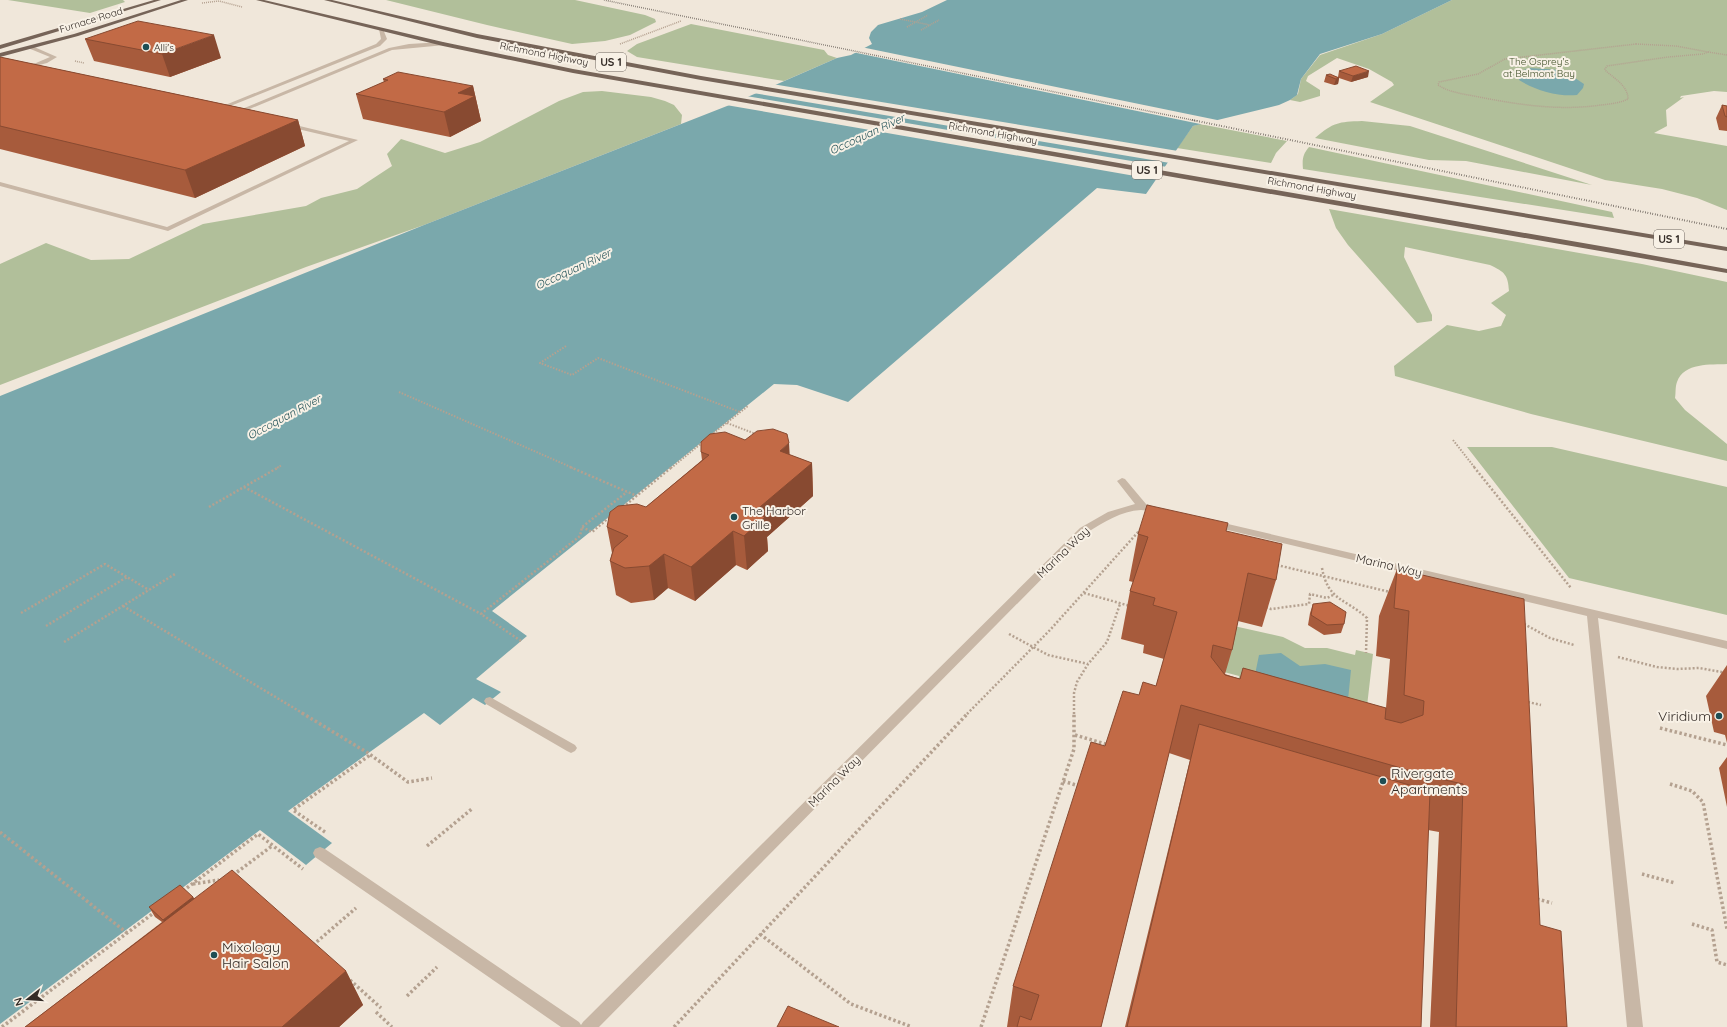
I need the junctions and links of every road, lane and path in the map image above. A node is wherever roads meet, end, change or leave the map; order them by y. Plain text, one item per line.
1 (159, 0) edge
2 (186, 0) edge
3 (258, 0) edge
4 (326, 0) edge
5 (208, 1) edge
6 (197, 5) dead end
7 (247, 8) dead end
8 (928, 15) dead end
9 (900, 19) dead end
10 (939, 20) dead end
11 (681, 21) dead end
12 (916, 22) junction
13 (930, 25) junction
14 (907, 27) dead end
15 (381, 29) junction
16 (921, 30) dead end
17 (443, 44) junction
18 (620, 44) dead end
19 (0, 47) edge
20 (30, 47) junction
21 (1710, 52) junction
22 (0, 55) edge
23 (1727, 55) edge
24 (75, 61) dead end
25 (84, 63) dead end
26 (20, 67) junction
27 (36, 71) edge
28 (0, 73) edge
29 (209, 108) edge
30 (216, 110) junction
31 (233, 114) junction
32 (248, 117) edge
33 (279, 124) edge
34 (0, 184) edge
35 (1727, 249) edge
36 (1727, 271) edge
37 (566, 346) dead end
38 (399, 392) dead end
39 (748, 406) dead end
40 (740, 412) junction
41 (726, 423) junction
42 (760, 437) edge
43 (1453, 440) dead end
44 (282, 465) dead end
45 (1122, 481) dead end
46 (244, 487) junction
47 (627, 492) junction
48 (637, 496) junction
49 (209, 507) dead end
50 (1143, 507) junction
51 (620, 509) edge
52 (614, 514) edge
53 (1174, 514) edge
54 (1204, 522) edge
55 (582, 527) junction
56 (1146, 530) edge
57 (1320, 549) junction
58 (1269, 563) edge
59 (175, 574) dead end
60 (1322, 576) junction
61 (127, 577) junction
62 (149, 590) junction
63 (1391, 592) dead end
64 (1084, 593) junction
65 (1333, 595) junction
66 (1120, 604) junction
67 (124, 606) junction
68 (1131, 607) edge
69 (1265, 607) edge
70 (21, 613) dead end
71 (1592, 613) junction
72 (481, 614) junction
73 (1520, 623) edge
74 (46, 626) dead end
75 (521, 641) dead end
76 (64, 642) dead end
77 (1025, 643) dead end
78 (1571, 644) dead end
79 (1727, 645) edge
80 (1034, 648) junction
81 (1366, 653) dead end
82 (1619, 657) dead end
83 (1088, 664) junction
84 (1727, 672) edge
85 (1522, 700) edge
86 (490, 701) dead end
87 (1541, 705) dead end
88 (1660, 728) dead end
89 (1075, 735) junction
90 (1111, 745) edge
91 (1727, 745) edge
92 (571, 748) dead end
93 (370, 755) junction
94 (432, 778) dead end
95 (1063, 782) junction
96 (1670, 784) dead end
97 (1083, 787) edge
98 (473, 808) dead end
99 (0, 832) edge
100 (272, 846) junction
101 (427, 846) dead end
102 (322, 854) junction
103 (1619, 867) junction
104 (1674, 883) dead end
105 (192, 884) junction
106 (180, 893) edge
107 (1530, 896) edge
108 (1552, 903) dead end
109 (356, 908) dead end
110 (156, 911) edge
111 (1692, 924) dead end
112 (1727, 929) edge
113 (125, 932) junction
114 (760, 934) junction
115 (316, 951) edge
116 (1727, 965) edge
117 (437, 967) dead end
118 (346, 977) dead end
119 (407, 996) dead end
120 (381, 1008) dead end
121 (376, 1012) dead end
122 (2, 1027) edge
123 (392, 1027) edge
124 (574, 1027) edge
125 (588, 1027) edge
126 (674, 1027) edge
127 (912, 1027) edge
128 (981, 1027) edge
129 (1636, 1027) edge

1 - 19 main road, Furnace Road
2 - 20 main road, Furnace Road
3 - 15 main road, Richmond Highway / US 1
4 - 35 main road, Richmond Highway / US 1
5 - 6 path
5 - 7 path
8 - 12 path
9 - 12 path
10 - 13 path
11 - 18 path
12 - 13 path
12 - 14 path
13 - 16 path
15 - 17 main road, Richmond Highway / US 1
15 - 30 street
17 - 31 street
17 - 36 main road, Richmond Highway / US 1
20 - 22 main road, Furnace Road
20 - 26 street
21 - 21 path
21 - 23 path
24 - 25 path
26 - 27 street
26 - 28 street
29 - 30 street
30 - 31 street
31 - 32 street
33 - 34 street
37 - 40 path
38 - 47 path
39 - 40 path
40 - 41 path
41 - 42 path
41 - 48 path
43 - 71 path
44 - 46 path
45 - 50 street
46 - 49 path
46 - 72 path
47 - 48 path
47 - 55 path
48 - 51 path
50 - 53 street, Marina Way
50 - 125 street, Marina Way
52 - 55 path
54 - 57 street, Marina Way
55 - 72 path
56 - 64 path
57 - 60 path
57 - 71 street, Marina Way
58 - 60 path
59 - 62 path
60 - 63 path
60 - 65 path
61 - 62 path
61 - 70 path
61 - 74 path
62 - 67 path
64 - 66 path
64 - 80 path
65 - 69 path
65 - 81 path
66 - 68 path
66 - 83 path
67 - 76 path
67 - 93 path
71 - 79 street, Marina Way
71 - 103 street
72 - 75 path
73 - 78 path
77 - 80 path
80 - 83 path
80 - 114 path
82 - 84 path
83 - 89 path
85 - 87 path
86 - 92 street
88 - 91 path
89 - 90 path
89 - 95 path
93 - 94 path
93 - 102 path
95 - 97 path
95 - 128 path
96 - 112 path
98 - 101 path
99 - 113 path
100 - 102 path
100 - 105 path
100 - 105 path
102 - 124 street
103 - 104 path
103 - 129 street
105 - 106 path
107 - 108 path
109 - 115 path
110 - 113 path
111 - 116 path
113 - 122 path
114 - 126 path
114 - 127 path
117 - 119 path
118 - 120 path
121 - 123 path

